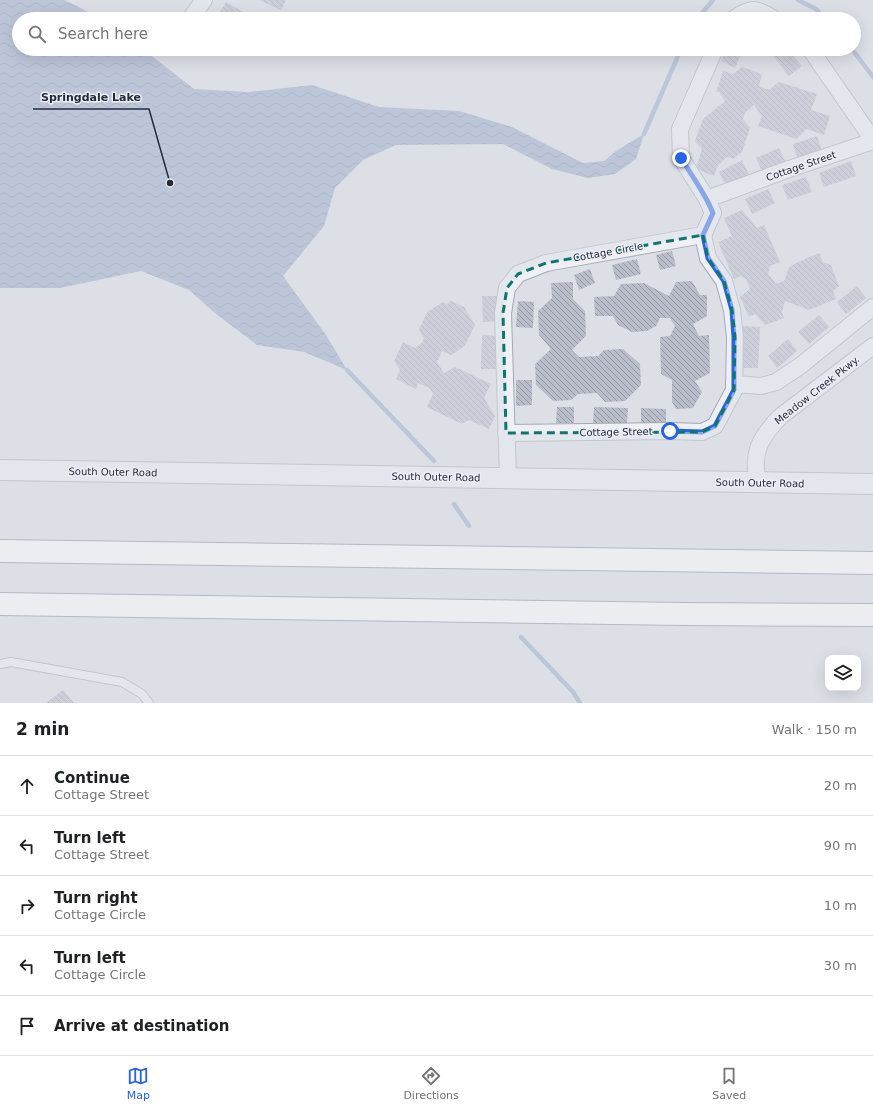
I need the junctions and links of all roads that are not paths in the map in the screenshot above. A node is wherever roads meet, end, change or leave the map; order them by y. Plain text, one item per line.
1 (204, 0) edge
2 (195, 12) edge
3 (745, 12) edge
4 (764, 12) edge
5 (712, 56) edge
6 (815, 56) edge
7 (873, 141) edge
8 (707, 199) junction
9 (703, 235) junction
10 (873, 307) edge
11 (873, 346) edge
12 (734, 384) junction
13 (506, 433) junction
14 (0, 470) edge
15 (508, 478) junction
16 (758, 483) junction
17 (873, 484) edge
18 (0, 551) edge
19 (873, 563) edge
20 (0, 604) edge
21 (684, 614) junction
22 (873, 615) edge
23 (873, 623) edge
24 (0, 664) edge
25 (149, 703) edge

1 - 2 street
3 - 4 street
5 - 8 street
6 - 7 street
7 - 8 street, Cottage Street
8 - 9 street
9 - 12 street, Cottage Street
9 - 13 street, Cottage Circle
10 - 12 street
11 - 16 street, Meadow Creek Pkwy.
12 - 13 street, Cottage Street
13 - 15 street, Cottage Circle
14 - 15 street, South Outer Road
15 - 16 street, South Outer Road
16 - 17 street, South Outer Road
18 - 19 highway
20 - 21 highway
21 - 22 highway
21 - 23 highway
24 - 25 lane

